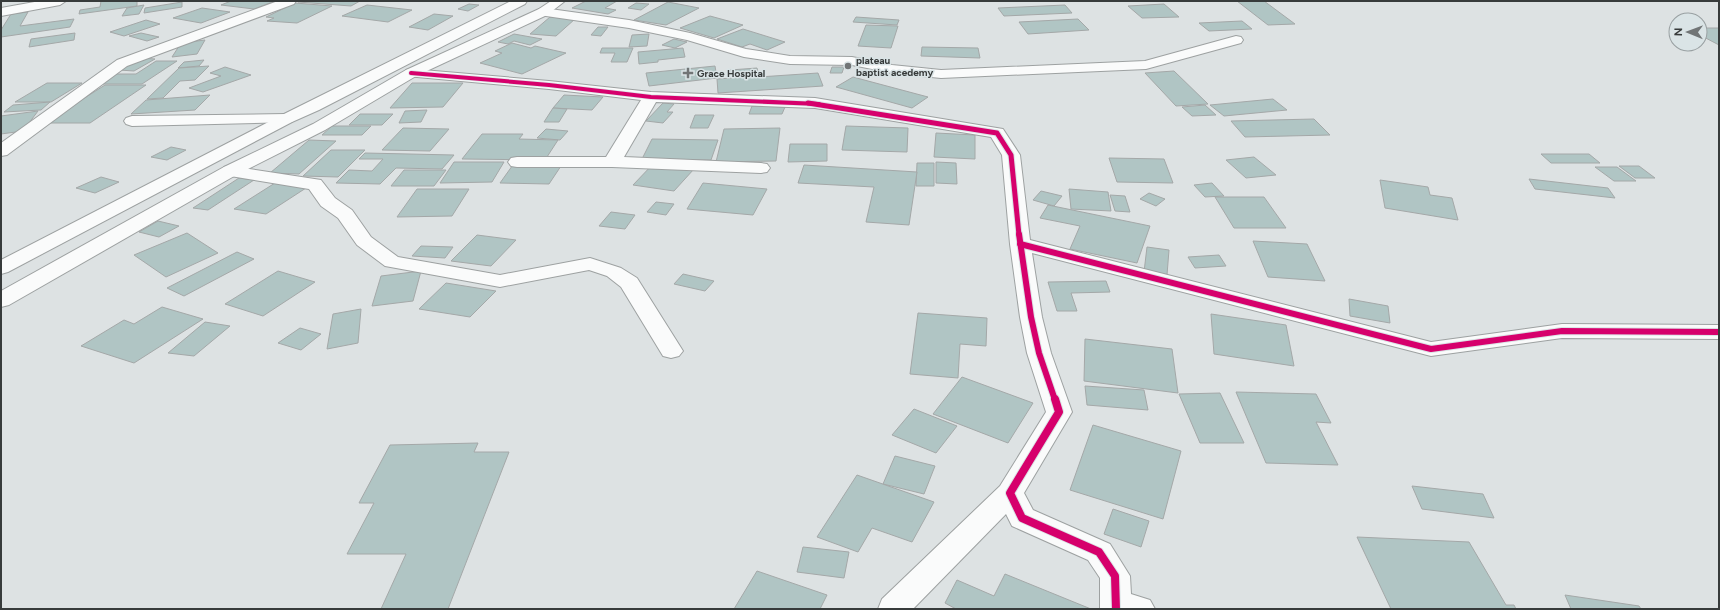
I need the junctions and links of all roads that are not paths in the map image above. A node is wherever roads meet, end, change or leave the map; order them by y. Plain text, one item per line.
1 (60, 1) edge
2 (290, 1) edge
3 (521, 1) edge
4 (559, 1) edge
5 (1, 12) edge
6 (543, 12) junction
7 (1236, 40) dead end
8 (411, 73) junction
9 (651, 97) junction
10 (286, 119) junction
11 (132, 121) dead end
12 (1, 151) edge
13 (517, 162) dead end
14 (612, 162) junction
15 (761, 168) dead end
16 (230, 171) junction
17 (1020, 244) junction
18 (1, 268) edge
19 (1, 300) edge
20 (1719, 332) edge
21 (671, 351) dead end
22 (1010, 493) junction
23 (1124, 607) edge
24 (893, 608) dead end

1 - 5 street
2 - 12 street
3 - 10 street
4 - 6 street
6 - 7 street
6 - 8 street
8 - 9 street
8 - 16 street
9 - 14 street
9 - 17 street
10 - 11 street
10 - 18 street
13 - 14 street
14 - 15 street
16 - 19 street
16 - 21 street
17 - 20 street
17 - 22 street
22 - 23 street
22 - 24 street

